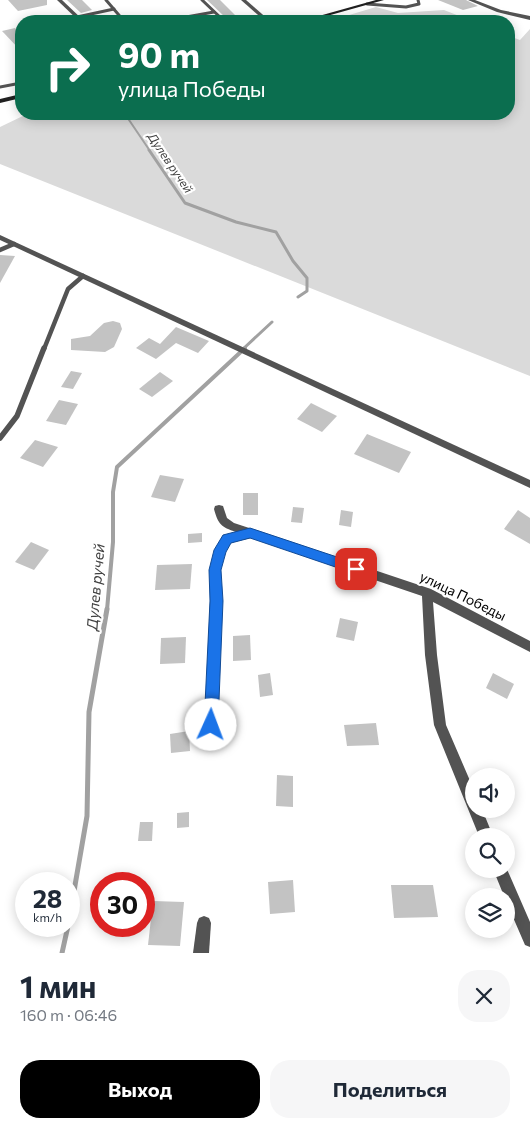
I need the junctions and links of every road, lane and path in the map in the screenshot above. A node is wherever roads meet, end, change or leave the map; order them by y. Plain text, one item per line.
1 (60, 0) edge
2 (106, 0) edge
3 (202, 0) edge
4 (243, 0) edge
5 (379, 0) edge
6 (418, 0) edge
7 (470, 0) edge
8 (367, 4) junction
9 (114, 9) junction
10 (214, 12) junction
11 (75, 15) edge
12 (86, 15) edge
13 (119, 15) edge
14 (197, 15) edge
15 (219, 15) edge
16 (260, 15) edge
17 (326, 15) edge
18 (530, 18) edge
19 (15, 84) edge
20 (0, 87) edge
21 (15, 97) edge
22 (0, 101) edge
23 (0, 237) edge
24 (14, 244) junction
25 (0, 251) edge
26 (83, 276) junction
27 (0, 438) edge
28 (530, 484) edge
29 (219, 508) dead end
30 (250, 533) junction
31 (427, 592) junction
32 (530, 647) edge
33 (211, 725) dead end
34 (465, 786) edge
35 (504, 878) edge
36 (204, 923) dead end
37 (530, 940) edge
38 (201, 953) edge

1 - 11 street
2 - 9 lane
3 - 10 lane
4 - 16 street
5 - 8 main road
6 - 8 lane
7 - 18 street
8 - 17 main road
9 - 12 lane
9 - 13 lane
10 - 14 lane
10 - 15 lane
19 - 20 lane
21 - 22 main road
23 - 24 street
24 - 25 lane
24 - 26 street
26 - 27 lane
26 - 28 street
29 - 30 street, улица Победы
30 - 31 street, улица Победы
30 - 33 street
31 - 32 street, улица Победы
31 - 34 street
35 - 37 street
36 - 38 street

